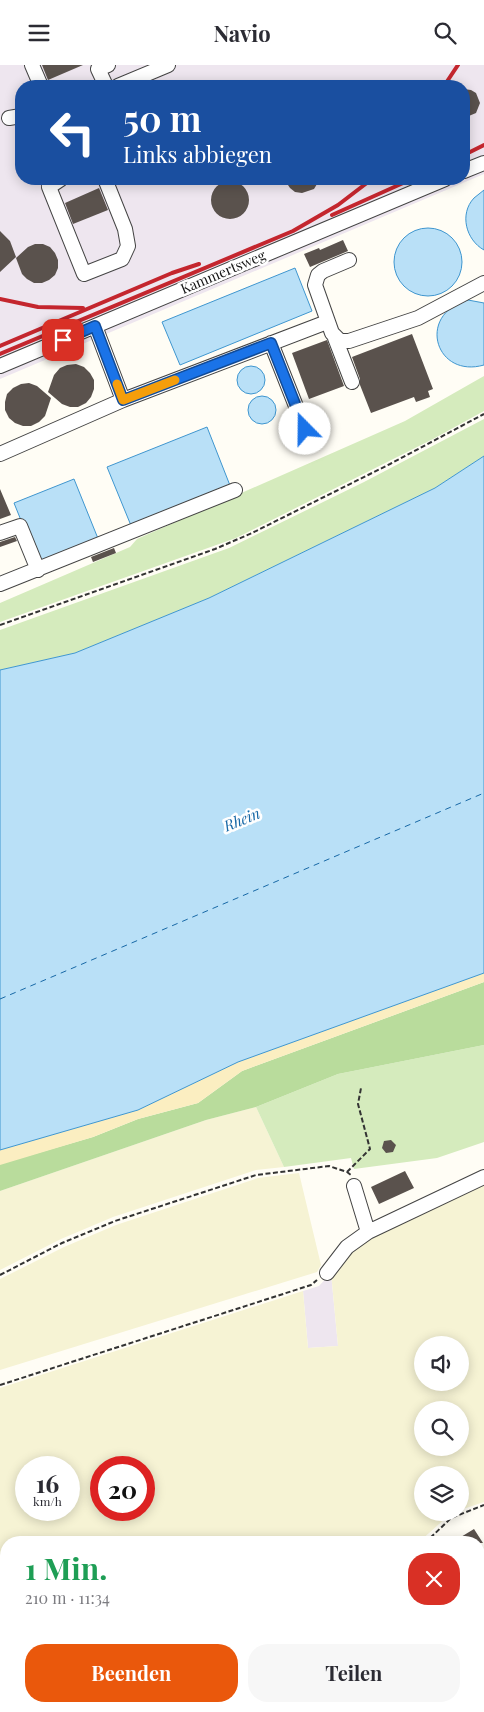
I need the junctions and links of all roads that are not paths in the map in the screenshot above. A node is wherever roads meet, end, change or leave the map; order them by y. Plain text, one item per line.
1 (32, 65) edge
2 (108, 65) edge
3 (168, 65) edge
4 (38, 80) edge
5 (103, 80) edge
6 (132, 80) edge
7 (484, 163) edge
8 (470, 169) edge
9 (52, 185) edge
10 (107, 185) edge
11 (431, 185) edge
12 (349, 260) dead end
13 (484, 283) edge
14 (327, 321) junction
15 (95, 326) junction
16 (335, 338) junction
17 (271, 343) junction
18 (0, 366) edge
19 (352, 382) dead end
20 (123, 400) junction
21 (305, 429) dead end
22 (0, 454) edge
23 (235, 490) dead end
24 (0, 533) edge
25 (38, 570) junction
26 (0, 584) edge
27 (484, 1177) edge
28 (354, 1187) road end
29 (368, 1232) junction
30 (326, 1273) road end

1 - 4 street
2 - 5 street
3 - 6 street
7 - 8 street
9 - 10 street
11 - 15 street, Kammertsweg
12 - 14 street
13 - 16 street
14 - 16 street
14 - 17 street
15 - 18 street, Kammertsweg
15 - 20 street
16 - 19 street
17 - 20 street
17 - 21 street
20 - 22 street
23 - 25 street
24 - 25 street
25 - 26 street
27 - 29 street
28 - 29 street
29 - 30 street

